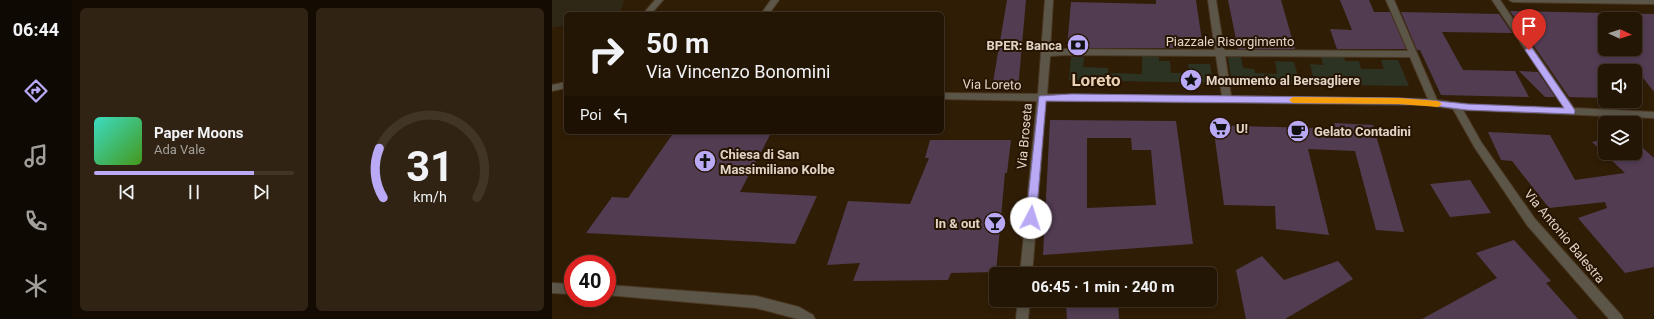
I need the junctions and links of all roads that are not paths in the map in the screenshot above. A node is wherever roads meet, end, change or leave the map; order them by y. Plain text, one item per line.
1 (659, 0) edge
2 (775, 0) edge
3 (1049, 0) edge
4 (1212, 0) edge
5 (1390, 0) edge
6 (1496, 0) edge
7 (1513, 0) edge
8 (1654, 2) edge
9 (649, 12) edge
10 (766, 12) edge
11 (1046, 54) junction
12 (1220, 54) junction
13 (1414, 54) junction
14 (564, 85) edge
15 (552, 88) edge
16 (944, 96) edge
17 (1042, 98) junction
18 (1227, 100) junction
19 (1434, 103) junction
20 (1457, 107) junction
21 (1571, 111) junction
22 (1654, 115) edge
23 (1027, 267) edge
24 (552, 288) edge
25 (564, 289) edge
26 (616, 291) edge
27 (1023, 307) edge
28 (809, 319) edge
29 (1022, 319) edge
30 (1617, 319) edge

1 - 9 street
2 - 10 street
3 - 11 street, Via Broseta
4 - 12 street
5 - 13 street
6 - 21 street
7 - 8 street
11 - 12 street, Piazzale Risorgimento
11 - 17 street, Via Broseta
12 - 13 street, Piazzale Risorgimento
12 - 18 street
13 - 19 street
14 - 15 street
16 - 17 street, Via Loreto
17 - 18 street, Via Loreto
17 - 23 street, Via Broseta
18 - 19 street, Via Loreto
19 - 20 street, Via Loreto
20 - 21 street, Via Loreto
20 - 30 street, Via Antonio Balestra
21 - 22 street, Via Loreto
24 - 25 street
26 - 28 street
27 - 29 street

